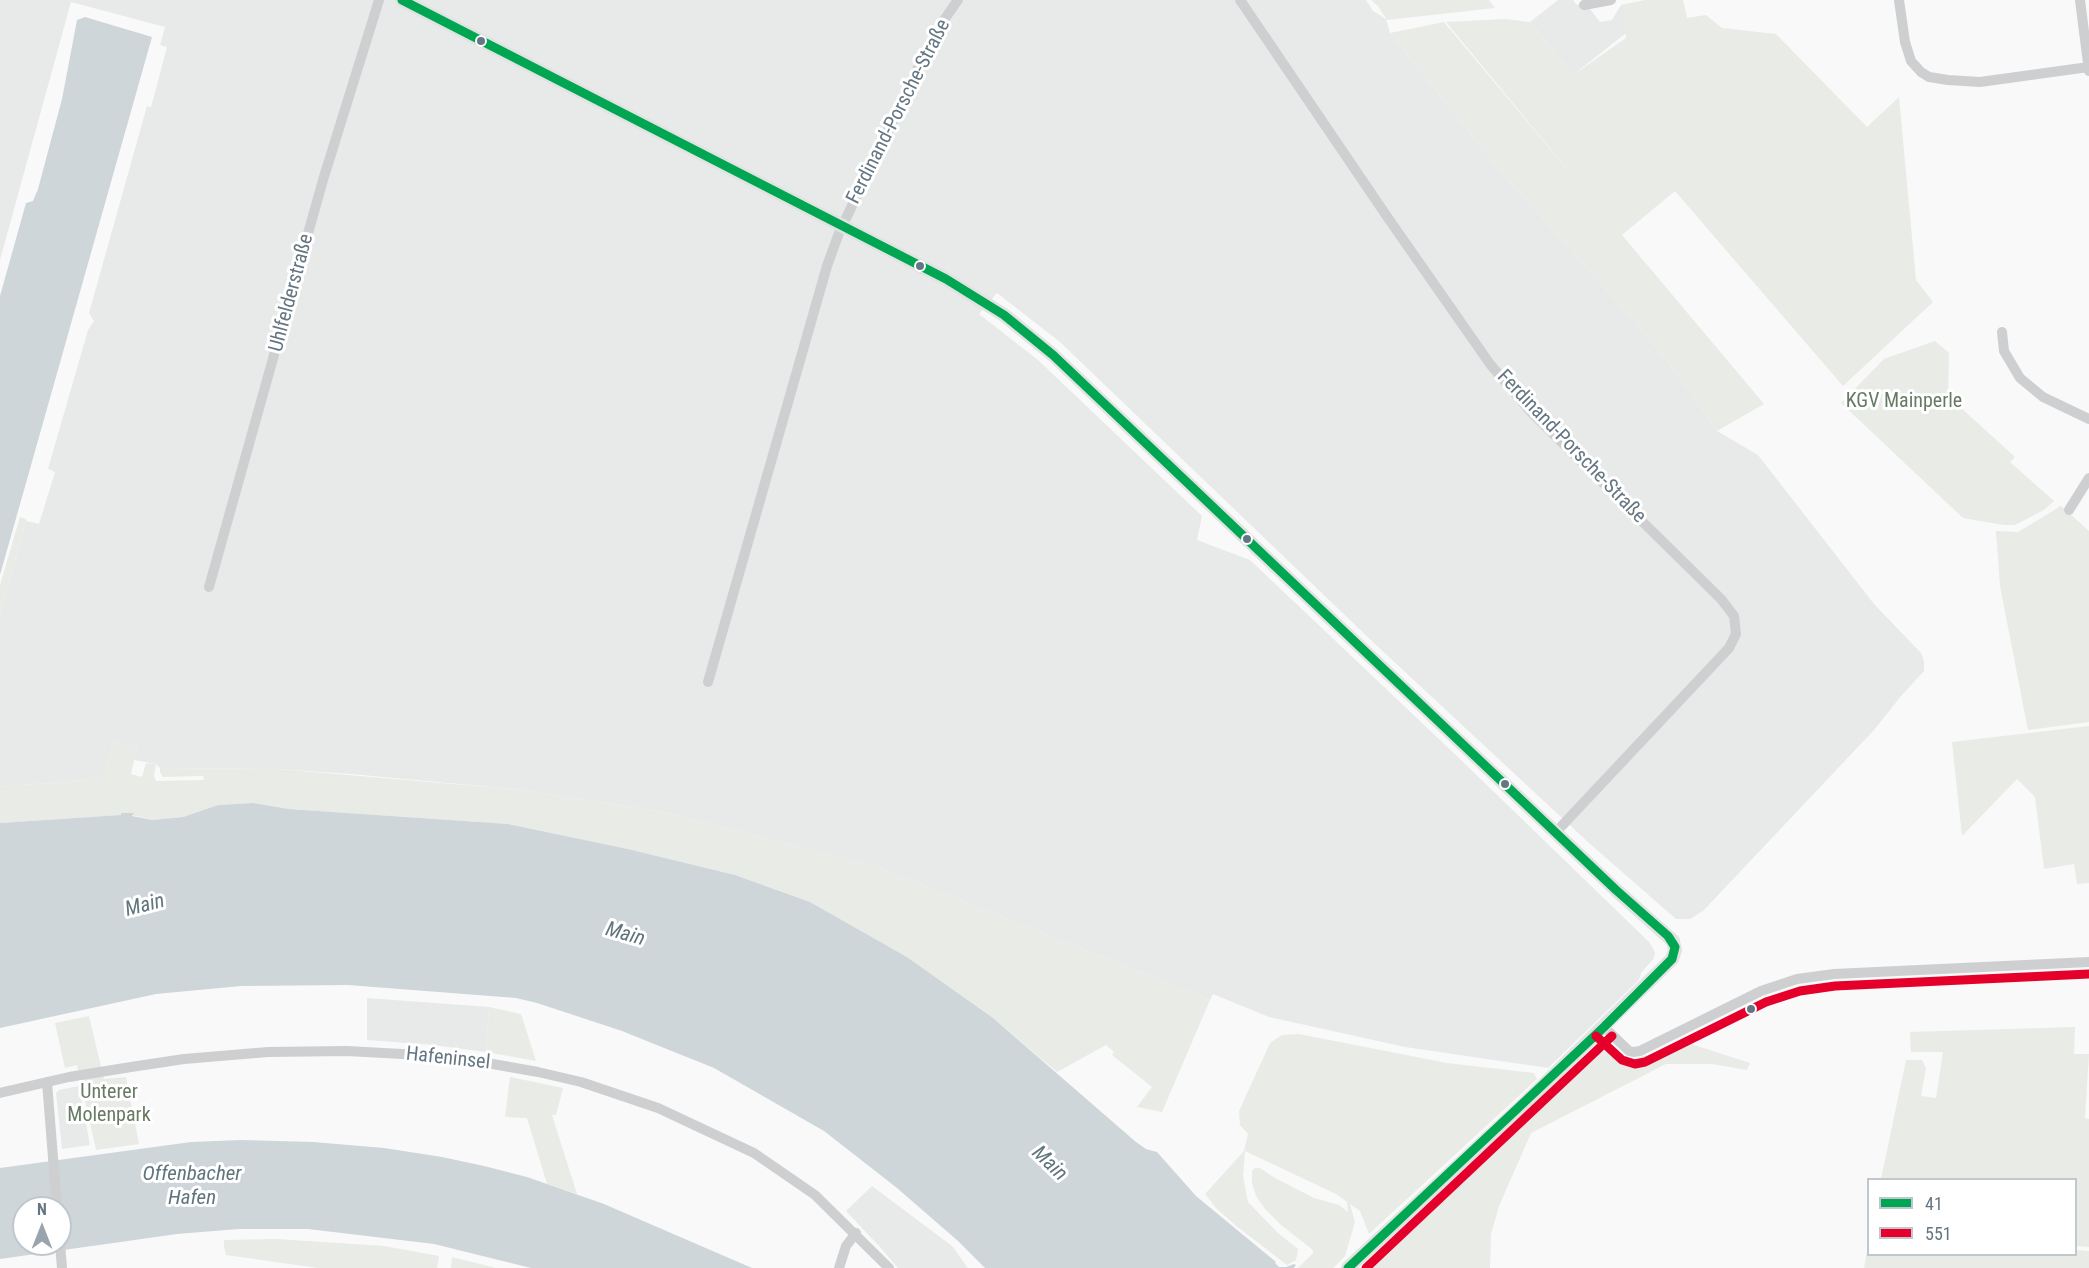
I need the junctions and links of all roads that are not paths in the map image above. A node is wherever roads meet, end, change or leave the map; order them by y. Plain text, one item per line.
1 (379, 0) edge
2 (402, 0) edge
3 (958, 0) edge
4 (1240, 0) edge
5 (1611, 0) edge
6 (1899, 0) edge
7 (2080, 0) edge
8 (1584, 5) dead end
9 (423, 6) edge
10 (2089, 69) edge
11 (842, 225) junction
12 (2002, 332) dead end
13 (2089, 419) edge
14 (2089, 478) edge
15 (2069, 510) dead end
16 (209, 587) dead end
17 (708, 682) dead end
18 (1556, 832) junction
19 (2089, 962) edge
20 (1604, 1027) junction
21 (47, 1082) junction
22 (0, 1093) edge
23 (56, 1196) edge
24 (856, 1233) junction
25 (839, 1268) edge
26 (889, 1268) edge
27 (1348, 1268) edge

1 - 16 street, Uhlfelderstraße
2 - 9 main road
3 - 11 street, Ferdinand-Porsche-Straße
4 - 18 street, Ferdinand-Porsche-Straße
5 - 8 street
6 - 10 street
7 - 10 street
9 - 11 main road
11 - 17 street, Ferdinand-Porsche-Straße
11 - 18 main road
12 - 13 street
14 - 15 street
18 - 20 main road
19 - 20 street
20 - 27 main road
21 - 22 street, Hafeninsel
21 - 23 street
21 - 24 street, Hafeninsel
24 - 25 street
24 - 26 street, Hafeninsel

